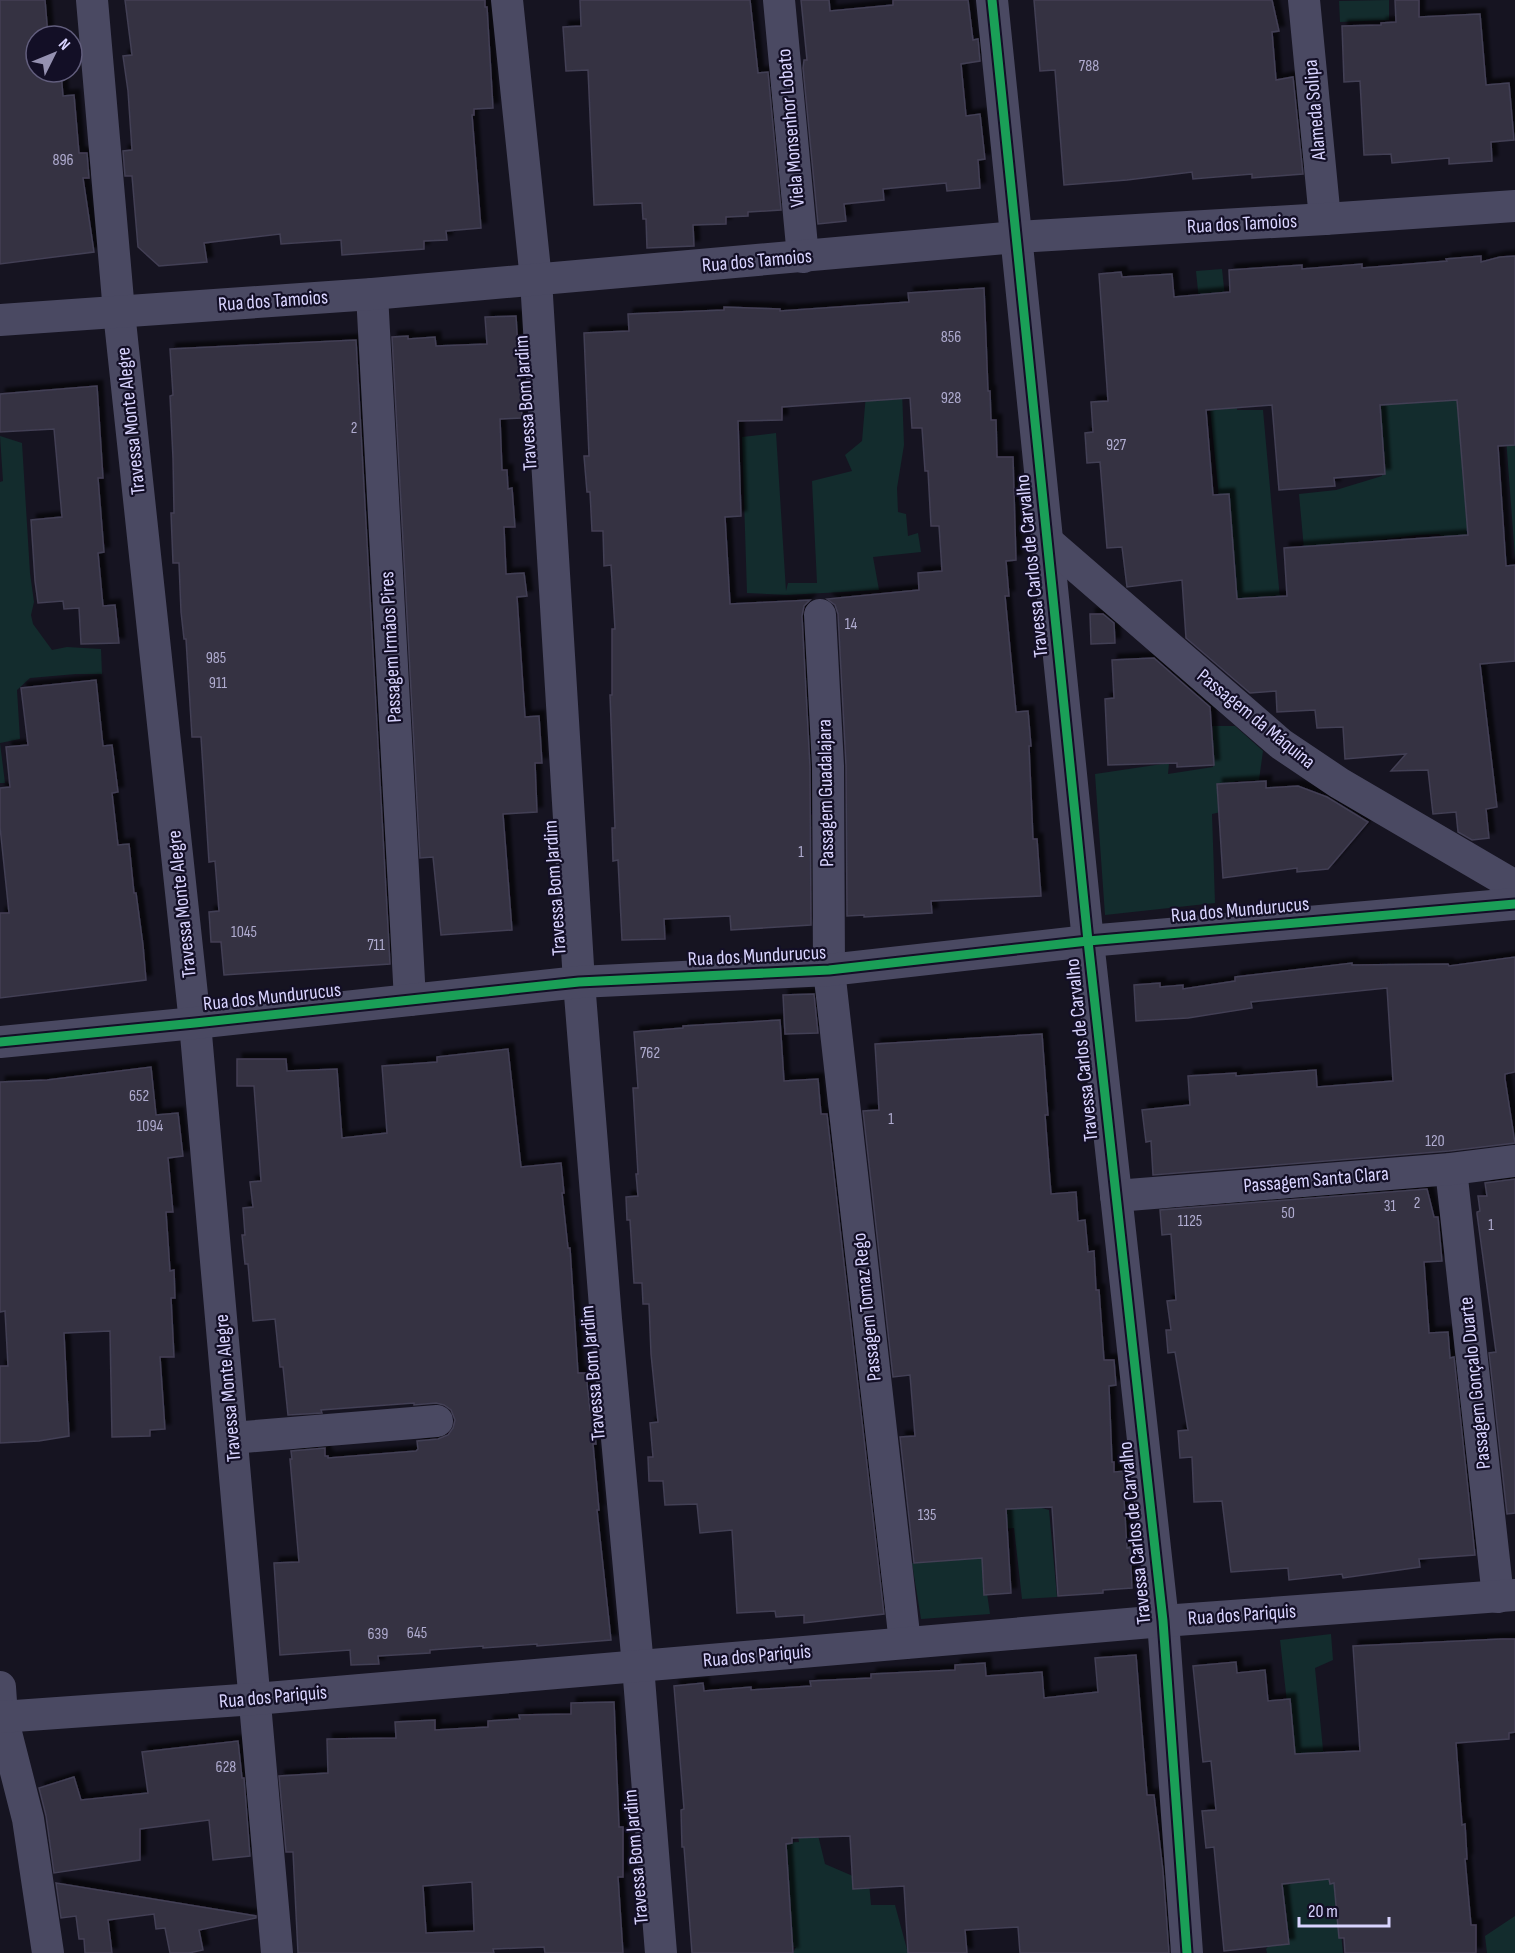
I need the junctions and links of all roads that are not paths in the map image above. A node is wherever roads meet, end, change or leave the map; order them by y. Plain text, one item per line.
1 (92, 0) edge
2 (507, 0) edge
3 (779, 0) edge
4 (992, 0) edge
5 (1304, 0) edge
6 (1515, 206) edge
7 (1325, 219) junction
8 (1017, 237) junction
9 (803, 257) junction
10 (536, 280) junction
11 (372, 294) junction
12 (119, 312) junction
13 (0, 320) edge
14 (1048, 542) junction
15 (820, 615) dead end
16 (1515, 886) edge
17 (1515, 904) edge
18 (1088, 941) junction
19 (829, 970) junction
20 (579, 982) junction
21 (410, 1000) junction
22 (195, 1023) junction
23 (0, 1042) edge
24 (1515, 1161) edge
25 (1451, 1169) junction
26 (1116, 1196) junction
27 (437, 1421) dead end
28 (232, 1438) junction
29 (1507, 1596) edge
30 (1163, 1621) junction
31 (905, 1643) junction
32 (638, 1666) junction
33 (255, 1699) junction
34 (1, 1707) edge
35 (48, 1953) edge
36 (276, 1953) edge
37 (661, 1953) edge
38 (1187, 1953) edge

1 - 12 street, Travessa Monte Alegre
2 - 10 street, Travessa Bom Jardim
3 - 9 street, Viela Monsenhor Lobato
4 - 8 street, Travessa Carlos de Carvalho
5 - 7 street, Alameda Solipa
6 - 7 street, Rua dos Tamoios
7 - 8 street, Rua dos Tamoios
8 - 9 street, Rua dos Tamoios
8 - 14 street, Travessa Carlos de Carvalho
9 - 10 street, Rua dos Tamoios
10 - 11 street, Rua dos Tamoios
10 - 20 street, Travessa Bom Jardim
11 - 12 street, Rua dos Tamoios
11 - 21 street, Passagem Irmãos Pires
12 - 13 street, Rua dos Tamoios
12 - 22 street, Travessa Monte Alegre
14 - 16 street, Passagem da Máquina
14 - 18 street, Travessa Carlos de Carvalho
15 - 19 street, Passagem Guadalajara
17 - 18 street, Rua dos Mundurucus
18 - 19 street, Rua dos Mundurucus
18 - 26 street, Travessa Carlos de Carvalho
19 - 20 street, Rua dos Mundurucus
19 - 31 street, Passagem Tomaz Rego
20 - 21 street, Rua dos Mundurucus
20 - 32 street, Travessa Bom Jardim
21 - 22 street, Rua dos Mundurucus
22 - 23 street, Rua dos Mundurucus
22 - 28 street, Travessa Monte Alegre
24 - 25 street, Passagem Santa Clara
25 - 26 street, Passagem Santa Clara
25 - 29 street, Passagem Gonçalo Duarte
26 - 30 street, Travessa Carlos de Carvalho
27 - 28 street
28 - 33 street, Travessa Monte Alegre
29 - 30 street, Rua dos Pariquis
30 - 31 street, Rua dos Pariquis
30 - 38 street, Travessa Carlos de Carvalho
31 - 32 street, Rua dos Pariquis
32 - 33 street, Rua dos Pariquis
32 - 37 street, Travessa Bom Jardim
33 - 34 street, Rua dos Pariquis
33 - 36 street, Travessa Monte Alegre
34 - 35 street

